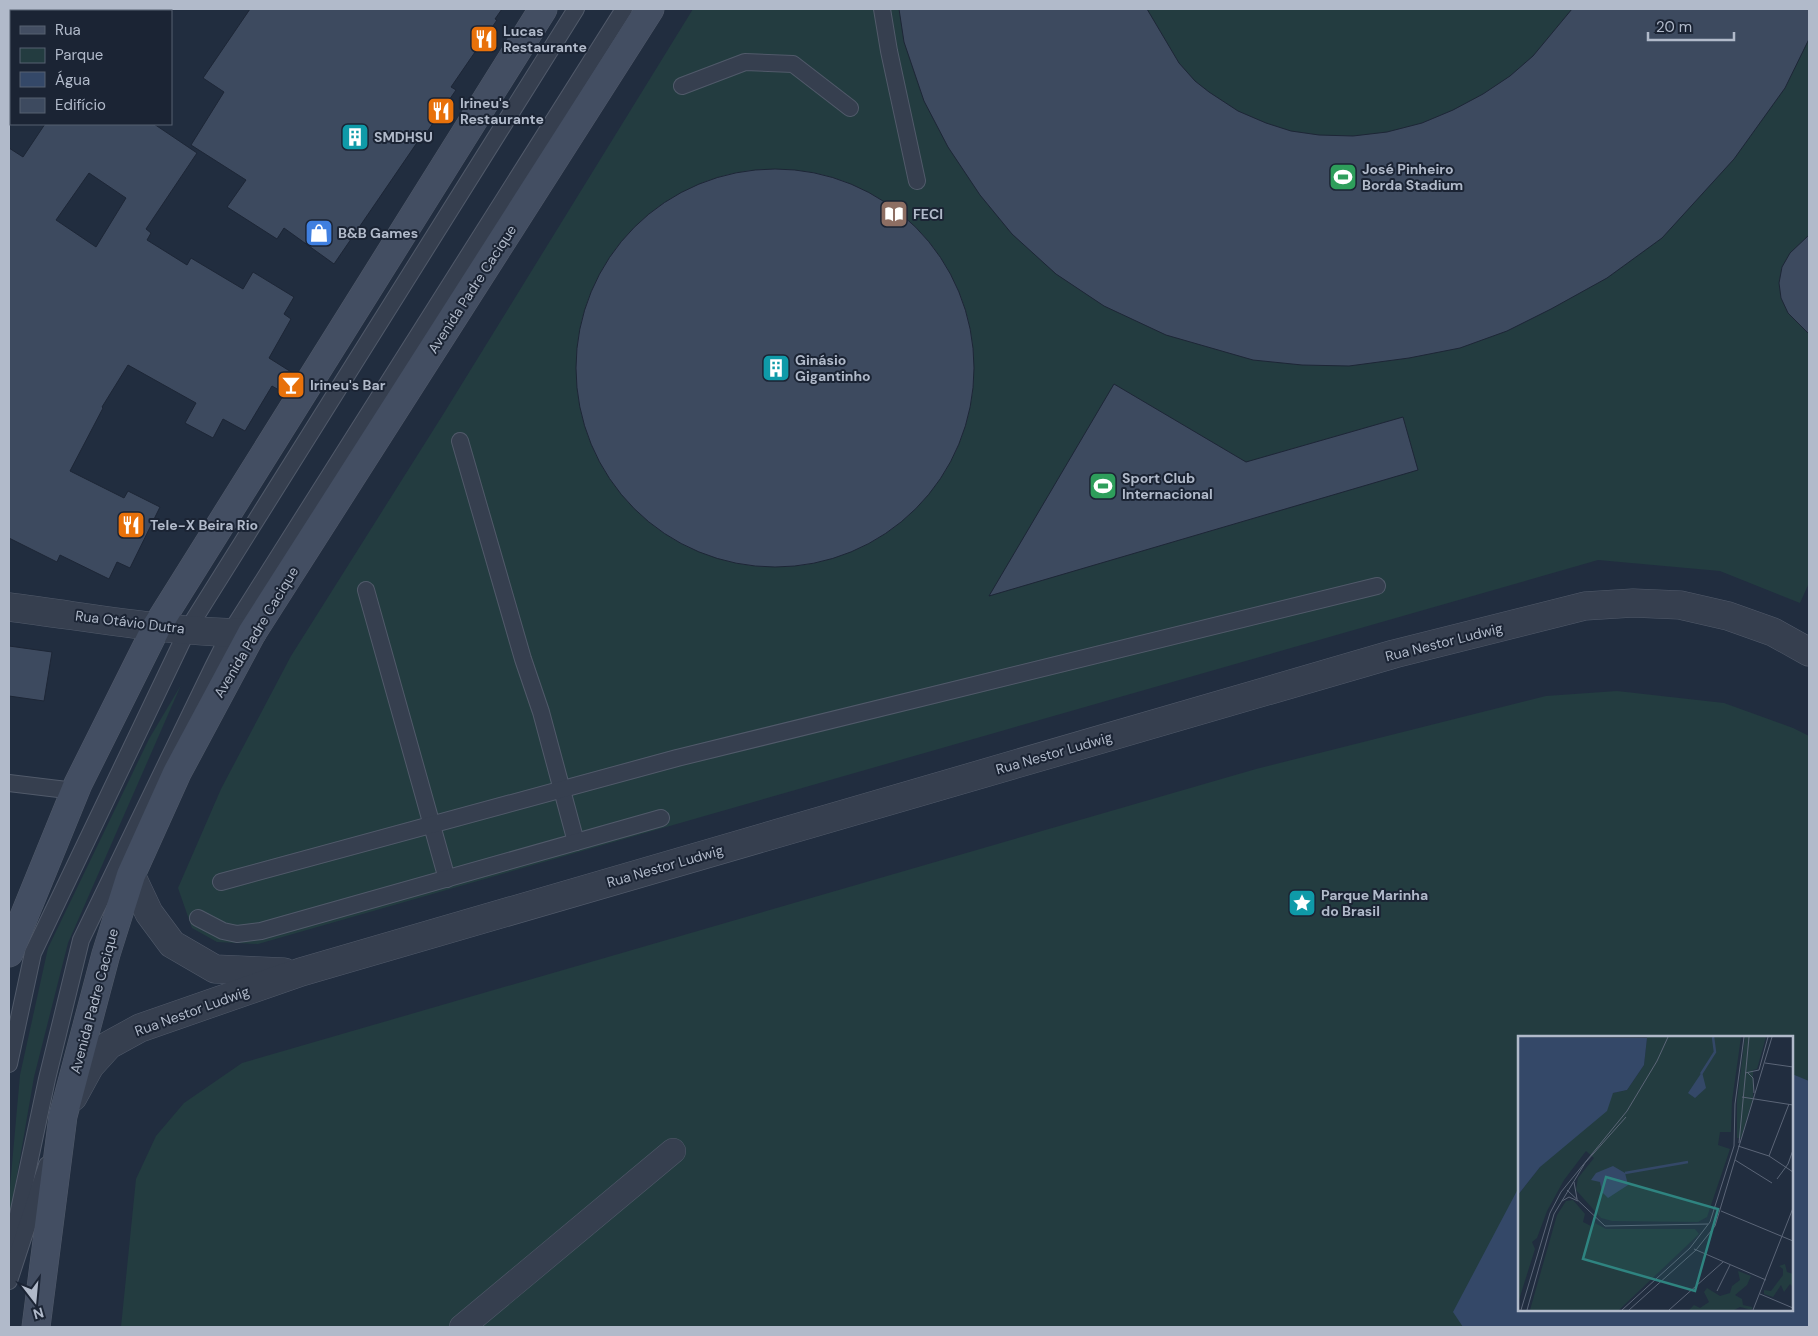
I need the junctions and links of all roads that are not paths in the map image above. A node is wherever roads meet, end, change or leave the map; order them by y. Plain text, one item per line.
1 (543, 9) edge
2 (576, 9) edge
3 (624, 9) edge
4 (650, 9) edge
5 (882, 9) edge
6 (682, 86) dead end
7 (850, 108) dead end
8 (917, 181) dead end
9 (460, 441) dead end
10 (1377, 586) dead end
11 (366, 590) dead end
12 (9, 607) edge
13 (157, 626) junction
14 (188, 629) junction
15 (241, 633) junction
16 (1809, 652) edge
17 (9, 783) edge
18 (561, 789) junction
19 (75, 791) junction
20 (660, 818) dead end
21 (432, 825) junction
22 (576, 842) junction
23 (131, 875) junction
24 (447, 878) junction
25 (221, 882) dead end
26 (198, 918) dead end
27 (9, 953) edge
28 (301, 972) junction
29 (9, 1064) edge
30 (63, 1116) junction
31 (673, 1151) dead end
32 (9, 1257) edge
33 (9, 1282) edge
34 (36, 1327) edge
35 (462, 1327) edge

1 - 13 main road
2 - 14 lane
3 - 15 lane
4 - 15 main road, Avenida Padre Cacique
5 - 8 lane
6 - 7 lane
9 - 18 lane
10 - 18 lane
11 - 21 lane
12 - 13 street, Rua Otávio Dutra
13 - 14 street, Rua Otávio Dutra
13 - 19 main road
14 - 15 street, Rua Otávio Dutra
14 - 29 lane
15 - 23 main road, Avenida Padre Cacique
15 - 32 lane
16 - 28 street, Rua Nestor Ludwig
17 - 19 lane
18 - 21 lane
18 - 22 lane
19 - 27 main road
20 - 22 lane
21 - 24 lane
21 - 25 lane
22 - 24 lane
23 - 28 street, Rua Nestor Ludwig
23 - 30 main road, Avenida Padre Cacique
24 - 26 lane
28 - 30 street, Rua Nestor Ludwig
30 - 33 lane
30 - 34 main road, Avenida Padre Cacique
31 - 35 street

